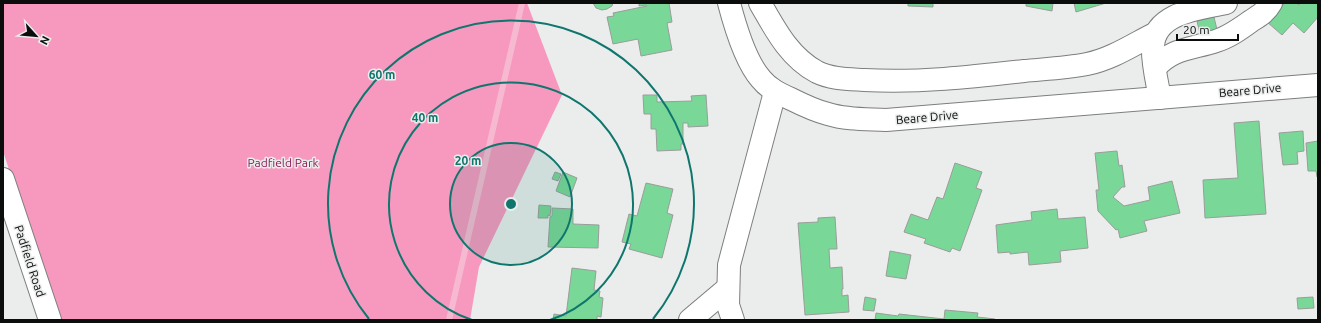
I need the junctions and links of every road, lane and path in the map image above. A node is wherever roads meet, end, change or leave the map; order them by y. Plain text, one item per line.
1 (729, 3) edge
2 (760, 3) edge
3 (1226, 3) edge
4 (1266, 5) edge
5 (1156, 32) junction
6 (1155, 68) junction
7 (1318, 84) edge
8 (776, 92) junction
9 (1160, 98) junction
10 (3, 179) edge
11 (728, 288) junction
12 (50, 320) edge
13 (690, 320) edge
14 (733, 320) edge

1 - 8 street, Beare Drive
2 - 5 street
3 - 5 street
4 - 6 street
5 - 6 street
6 - 9 street
7 - 9 street, Beare Drive
8 - 9 street, Beare Drive
8 - 11 street
10 - 12 street, Padfield Road
11 - 13 street
11 - 14 street

